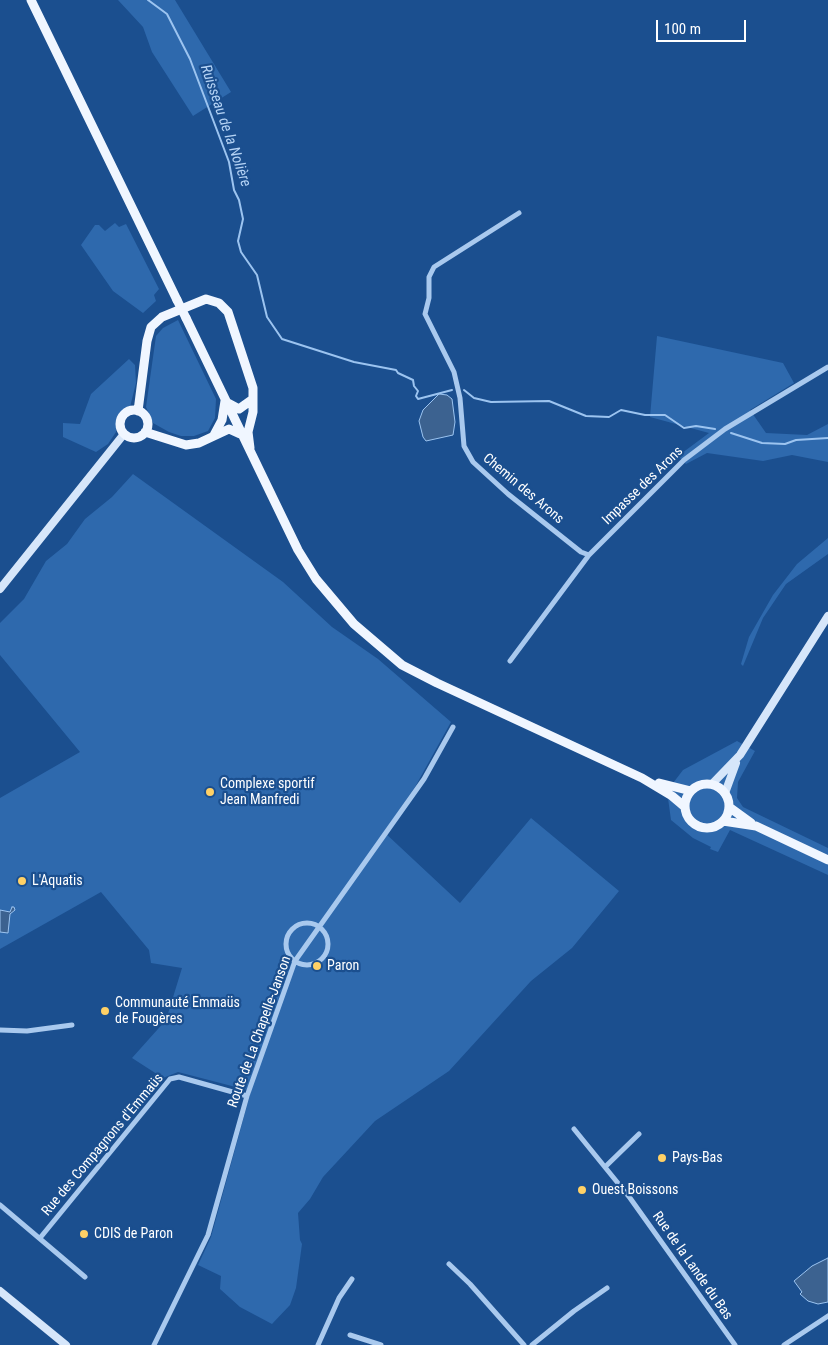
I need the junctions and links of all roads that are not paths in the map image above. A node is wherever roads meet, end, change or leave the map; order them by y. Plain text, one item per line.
1 (31, 0) edge
2 (519, 212) dead end
3 (828, 367) edge
4 (253, 399) junction
5 (225, 401) junction
6 (138, 411) junction
7 (145, 432) junction
8 (124, 434) junction
9 (240, 434) junction
10 (214, 435) junction
11 (251, 453) junction
12 (589, 555) junction
13 (0, 589) edge
14 (828, 616) edge
15 (510, 660) dead end
16 (454, 727) dead end
17 (740, 755) junction
18 (642, 778) junction
19 (712, 784) junction
20 (691, 791) junction
21 (725, 793) junction
22 (685, 807) junction
23 (729, 807) junction
24 (723, 821) junction
25 (756, 826) junction
26 (828, 860) edge
27 (319, 927) junction
28 (295, 961) junction
29 (72, 1025) dead end
30 (0, 1030) edge
31 (247, 1096) junction
32 (574, 1129) dead end
33 (639, 1134) dead end
34 (605, 1167) junction
35 (0, 1205) edge
36 (40, 1238) junction
37 (449, 1264) dead end
38 (85, 1277) dead end
39 (352, 1279) dead end
40 (608, 1288) dead end
41 (0, 1291) edge
42 (828, 1316) edge
43 (350, 1335) dead end
44 (363, 1342) edge
45 (66, 1345) edge
46 (154, 1345) edge
47 (318, 1345) edge
48 (381, 1345) edge
49 (524, 1345) edge
50 (532, 1345) edge
51 (735, 1345) edge
52 (784, 1345) edge

1 - 5 main road, bridge
2 - 12 street, Chemin des Arons
3 - 12 street, Impasse des Arons
4 - 5 main road
4 - 6 main road
4 - 11 main road
5 - 9 main road
5 - 10 main road
6 - 7 main road
6 - 8 main road
7 - 8 main road
7 - 10 main road
8 - 13 street
9 - 10 main road
9 - 11 main road
11 - 18 main road
12 - 15 street, Impasse des Arons
14 - 17 street
16 - 27 street, Route de La Chapelle-Janson
17 - 19 street
17 - 21 street
18 - 20 main road
18 - 22 main road
19 - 20 main road
19 - 21 main road
20 - 22 main road
21 - 23 main road
22 - 24 main road
23 - 24 main road
23 - 25 main road
24 - 25 main road
25 - 26 main road
27 - 28 street, Route de La Chapelle-Janson
27 - 28 street
27 - 28 street
28 - 31 street, Route de La Chapelle-Janson
29 - 30 street
31 - 36 street, Rue des Compagnons d'Emmaüs
31 - 46 street, Route de La Chapelle-Janson
32 - 34 street, Rue de la Lande du Bas
33 - 34 street
34 - 51 street, Rue de la Lande du Bas
35 - 36 street
36 - 38 street
37 - 49 street
39 - 47 street
40 - 50 street
41 - 45 street
42 - 52 street
43 - 44 street
44 - 48 street

